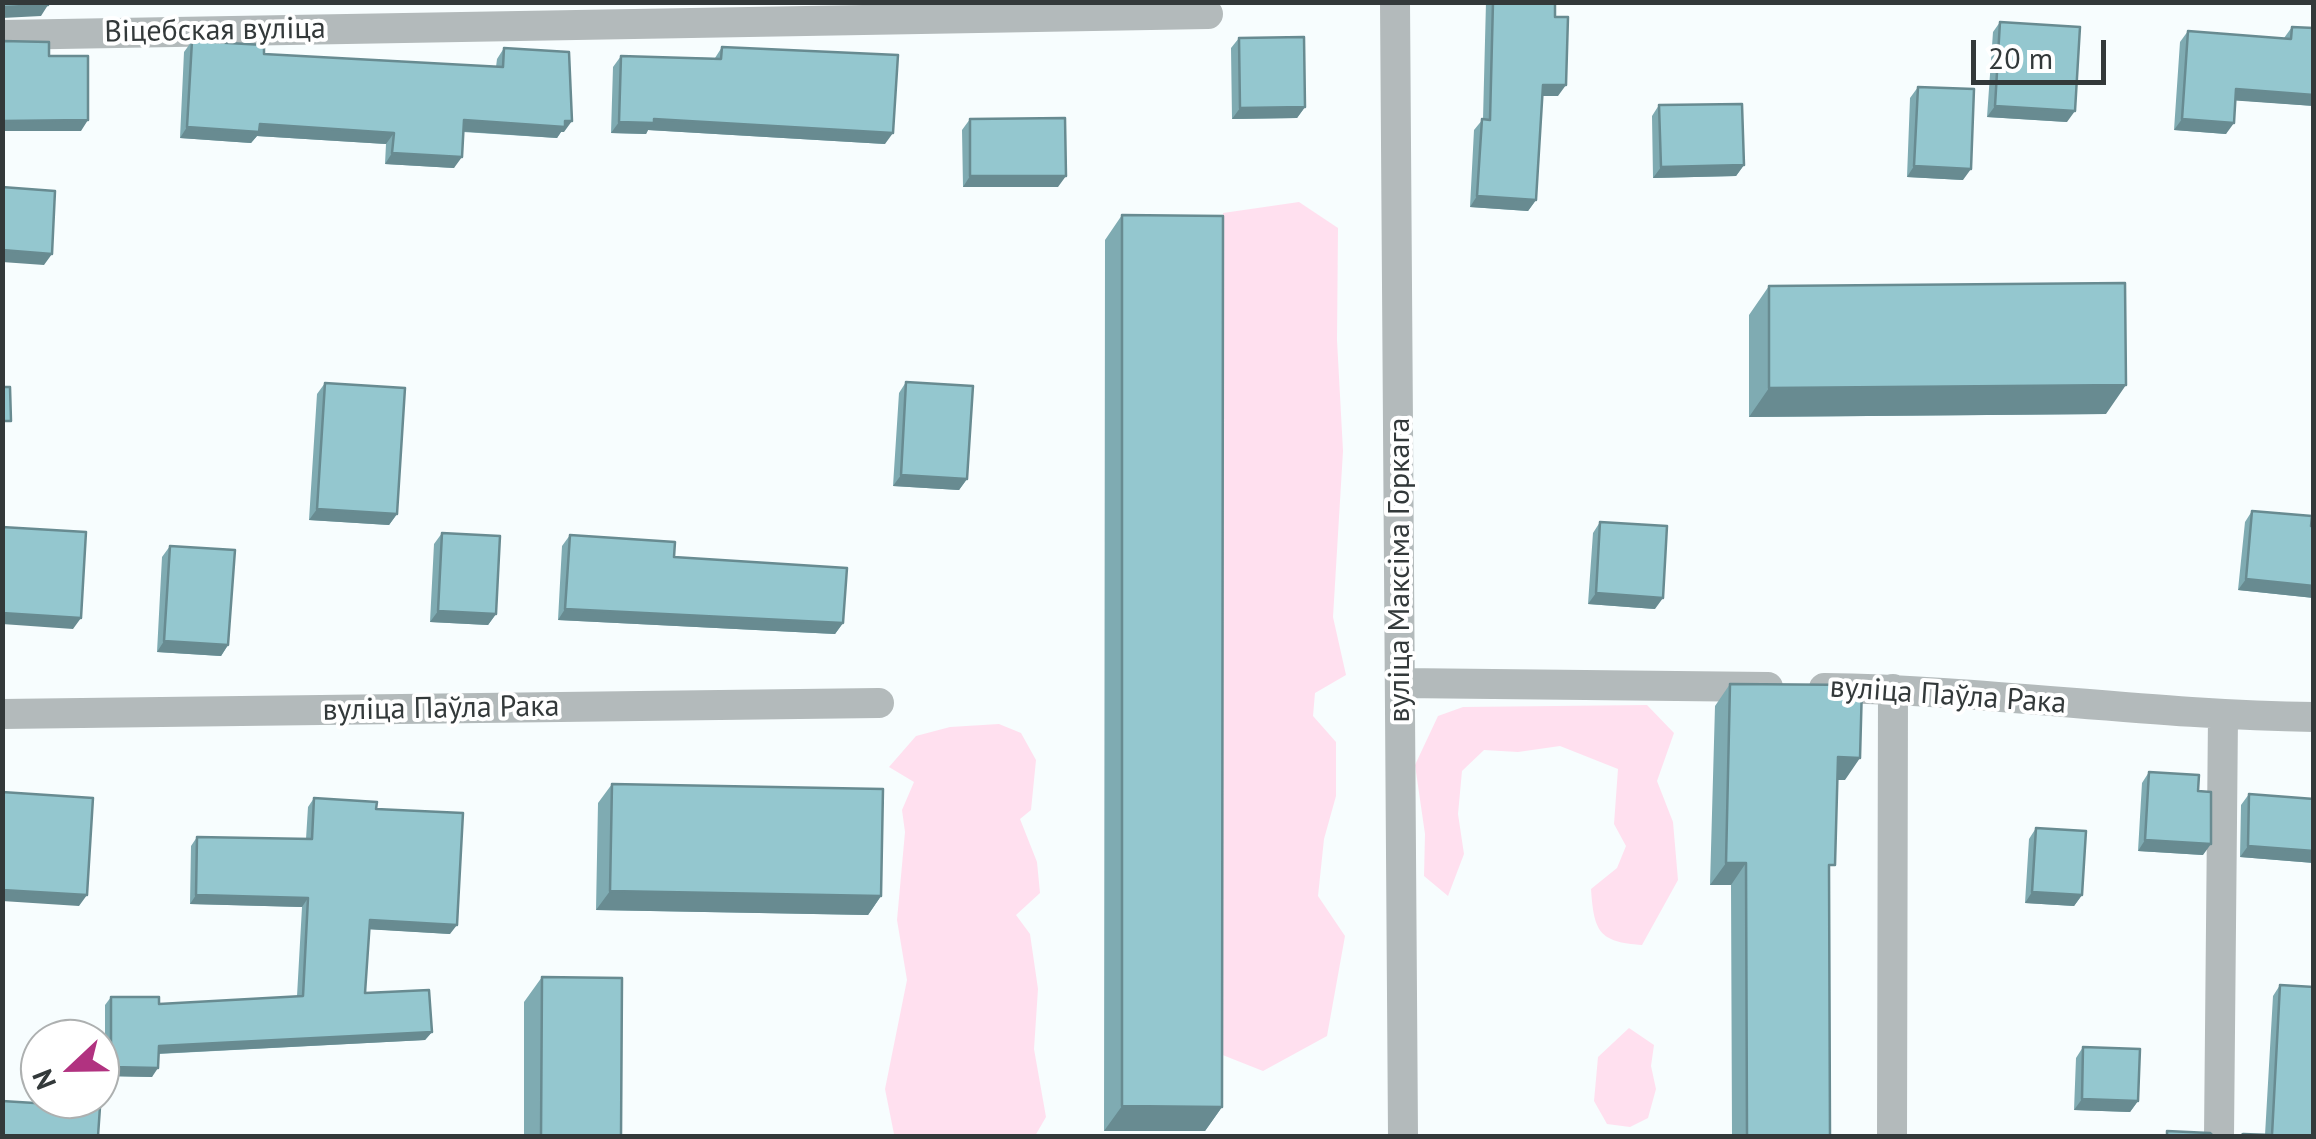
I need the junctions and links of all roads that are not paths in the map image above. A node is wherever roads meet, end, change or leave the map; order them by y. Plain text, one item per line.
1 (1395, 2) edge
2 (1208, 14) dead end
3 (2, 35) edge
4 (1402, 683) junction
5 (1892, 689) junction
6 (879, 704) dead end
7 (2, 714) edge
8 (2224, 716) junction
9 (2314, 717) edge
10 (1403, 1136) edge
11 (1892, 1136) edge
12 (2219, 1136) edge

1 - 4 street, вуліца Максіма Горкага
2 - 3 street, Віцебская вуліца
4 - 5 street, вуліца Паўла Рака
4 - 10 street, вуліца Максіма Горкага
5 - 8 street, вуліца Паўла Рака
5 - 11 street
6 - 7 street, вуліца Паўла Рака
8 - 9 street, вуліца Паўла Рака
8 - 12 street

